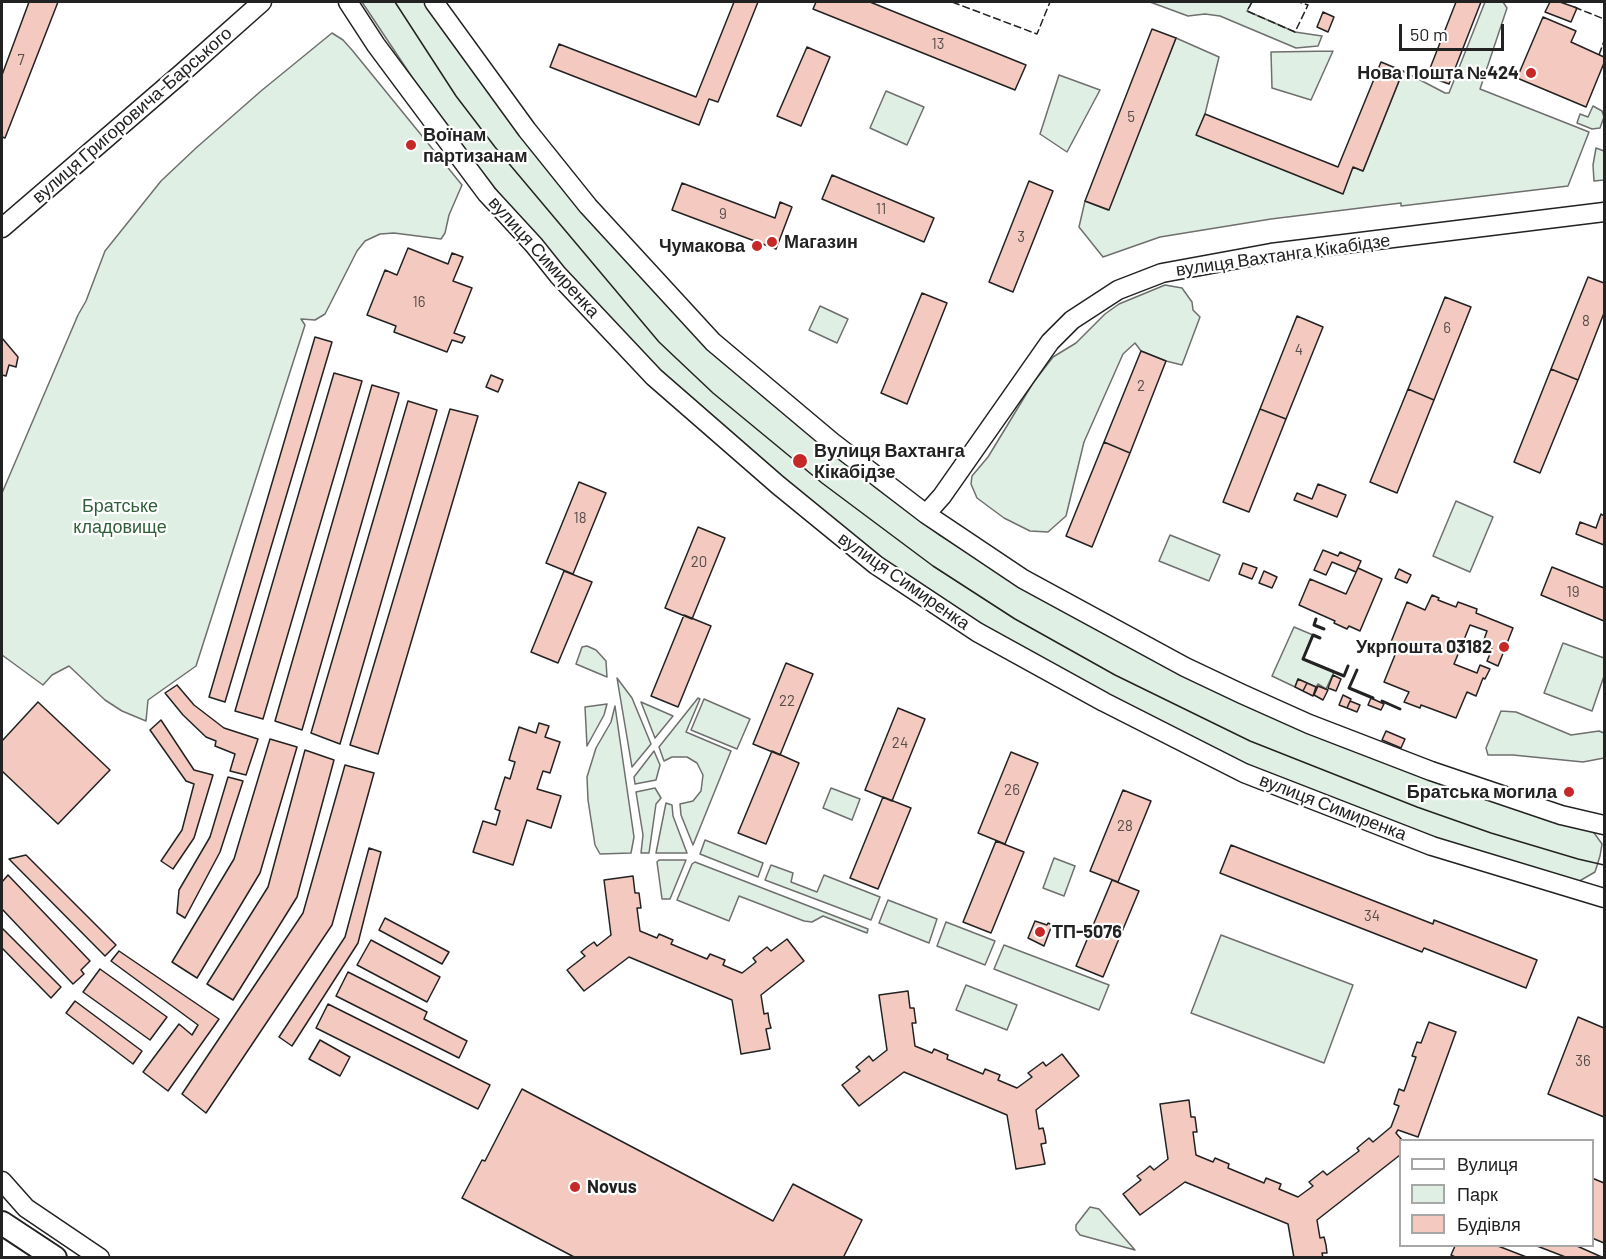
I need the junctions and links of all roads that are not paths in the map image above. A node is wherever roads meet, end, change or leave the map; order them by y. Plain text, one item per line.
1 (262, 2) edge
2 (348, 2) edge
3 (434, 2) edge
4 (1605, 212) edge
5 (2, 228) edge
6 (926, 514) junction
7 (1605, 825) edge
8 (1603, 894) edge
9 (2, 1181) edge
10 (2, 1195) edge
11 (26, 1208) junction
12 (2, 1223) edge
13 (55, 1257) edge
14 (100, 1257) edge

1 - 5 street, вулиця Григоровича-Барського
2 - 8 street, вулиця Симиренка
3 - 6 street
4 - 6 street, вулиця Вахтанга Кікабідзе
6 - 7 street
9 - 11 street
10 - 11 street
11 - 14 street
12 - 13 highway

